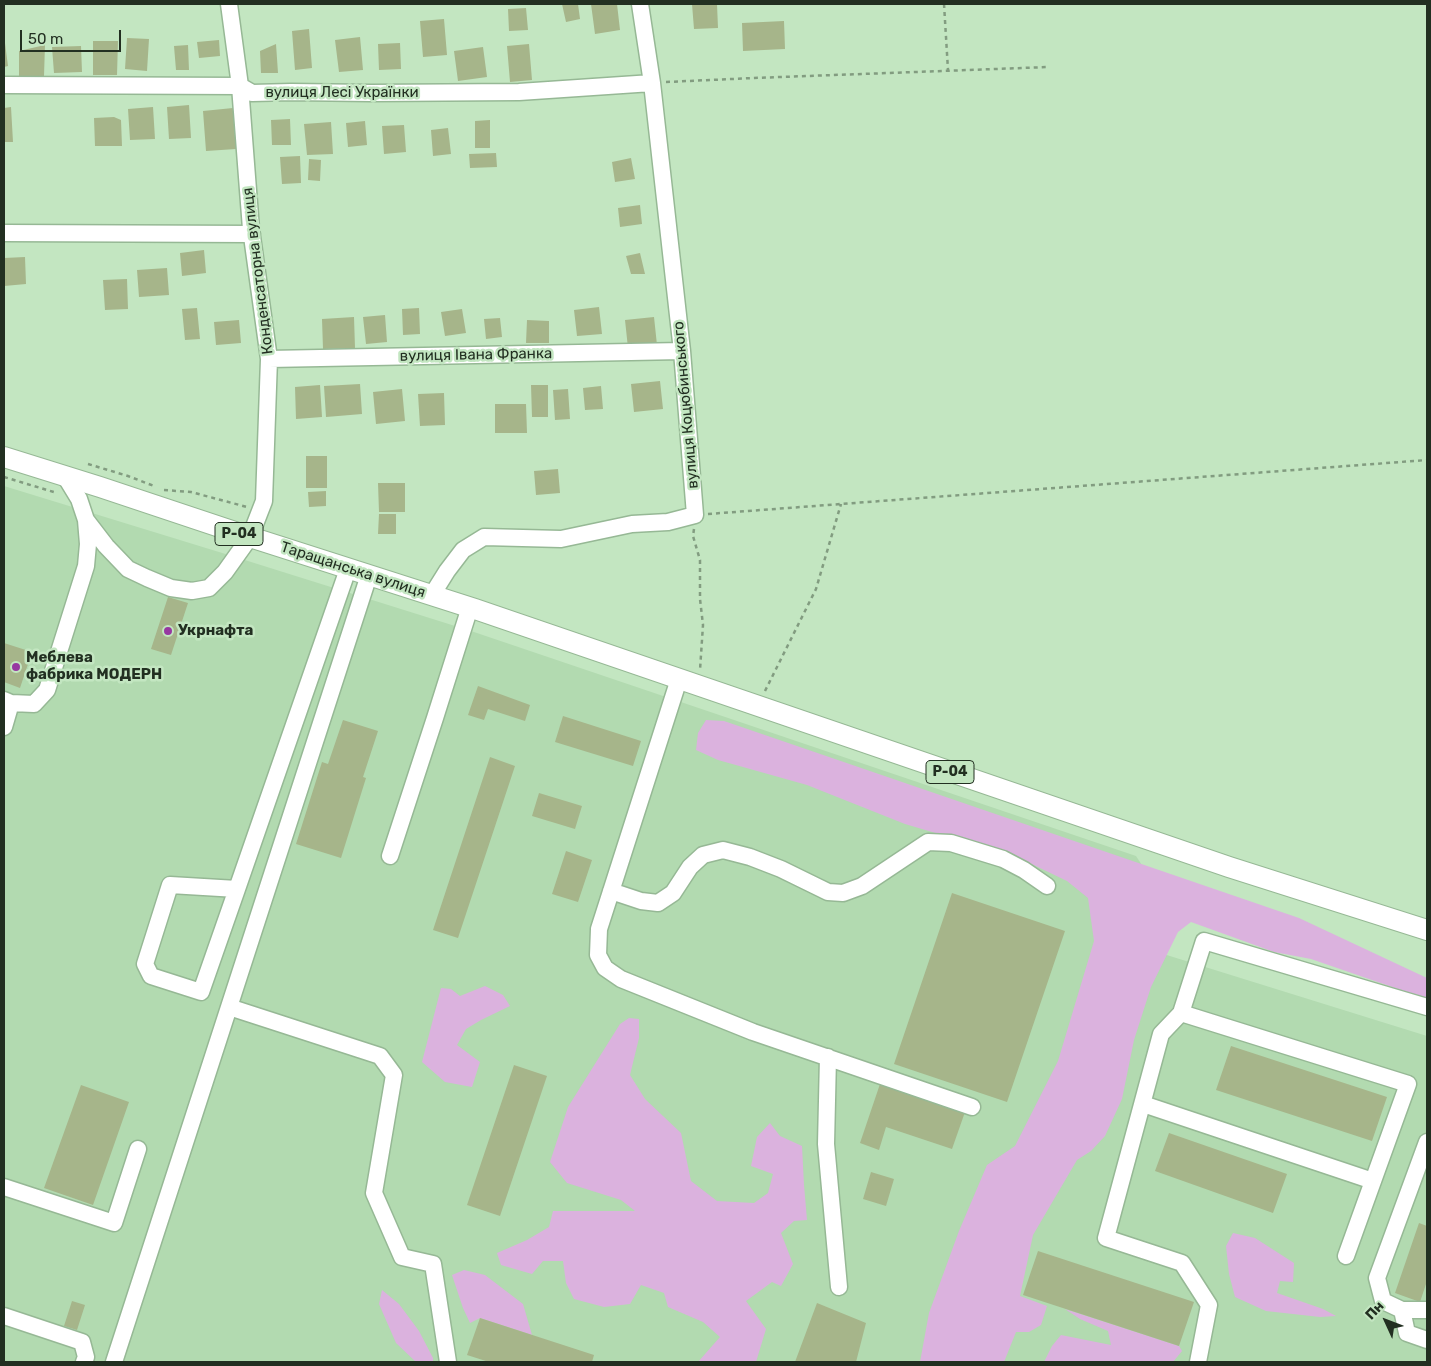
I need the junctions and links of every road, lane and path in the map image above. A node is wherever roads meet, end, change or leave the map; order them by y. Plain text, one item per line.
1 (229, 4) edge
2 (640, 4) edge
3 (944, 4) edge
4 (1049, 67) dead end
5 (948, 70) junction
6 (652, 83) junction
7 (4, 85) edge
8 (240, 86) junction
9 (4, 233) edge
10 (252, 234) junction
11 (682, 351) junction
12 (269, 359) junction
13 (4, 457) edge
14 (1427, 460) edge
15 (82, 462) dead end
16 (65, 476) junction
17 (4, 477) edge
18 (155, 486) dead end
19 (164, 490) dead end
20 (79, 499) junction
21 (841, 504) junction
22 (260, 510) junction
23 (695, 515) junction
24 (86, 520) junction
25 (250, 537) junction
26 (348, 569) junction
27 (369, 575) junction
28 (432, 596) junction
29 (472, 608) junction
30 (679, 679) junction
31 (698, 685) junction
32 (8, 702) edge
33 (758, 706) junction
34 (4, 727) edge
35 (390, 856) dead end
36 (1048, 886) dead end
37 (237, 889) junction
38 (611, 891) junction
39 (1427, 930) edge
40 (229, 1007) junction
41 (1427, 1007) edge
42 (1180, 1013) junction
43 (828, 1057) junction
44 (1143, 1104) junction
45 (972, 1107) dead end
46 (1427, 1142) edge
47 (138, 1149) dead end
48 (1422, 1173) edge
49 (1373, 1181) junction
50 (4, 1187) edge
51 (1346, 1256) dead end
52 (839, 1288) dead end
53 (1402, 1310) junction
54 (1427, 1310) edge
55 (4, 1316) edge
56 (1427, 1340) edge
57 (84, 1362) edge
58 (114, 1362) edge
59 (448, 1362) edge
60 (1198, 1362) edge

1 - 8 street, Конденсаторна вулиця
2 - 6 street, вулиця Коцюбинського
3 - 5 path
4 - 5 path
5 - 6 path
6 - 8 street, вулиця Лесі Українки
6 - 11 street, вулиця Коцюбинського
7 - 8 street, вулиця Лесі Українки
8 - 10 street, Конденсаторна вулиця
9 - 10 street
10 - 12 street, Конденсаторна вулиця
11 - 12 street, вулиця Івана Франка
11 - 23 street, вулиця Коцюбинського
12 - 22 street, Конденсаторна вулиця
13 - 16 main road, Таращанська вулиця / Р-04
14 - 21 path
15 - 18 path
16 - 20 street
16 - 25 main road, Таращанська вулиця / Р-04
17 - 20 path
19 - 22 path
20 - 24 street
21 - 23 path
21 - 33 path
22 - 25 street, Конденсаторна вулиця
23 - 28 street
23 - 31 path
24 - 25 street, Конденсаторна вулиця
24 - 32 street
25 - 26 main road, Таращанська вулиця / Р-04
26 - 27 main road, Таращанська вулиця / Р-04
26 - 37 street
27 - 28 main road, Таращанська вулиця / Р-04
27 - 40 street
28 - 29 main road, Таращанська вулиця / Р-04
29 - 30 main road, Р-04
29 - 35 street
30 - 31 main road, Р-04
30 - 38 street
31 - 33 main road, Р-04
32 - 34 street
33 - 39 main road, Р-04
36 - 38 street
37 - 37 street
38 - 43 street
40 - 58 street
40 - 59 street
41 - 42 street
42 - 44 street
42 - 49 street
43 - 45 street
43 - 52 street
44 - 49 street
44 - 60 street
46 - 48 street
47 - 50 street
48 - 53 street
49 - 51 street
53 - 54 street
53 - 56 street
55 - 57 street

